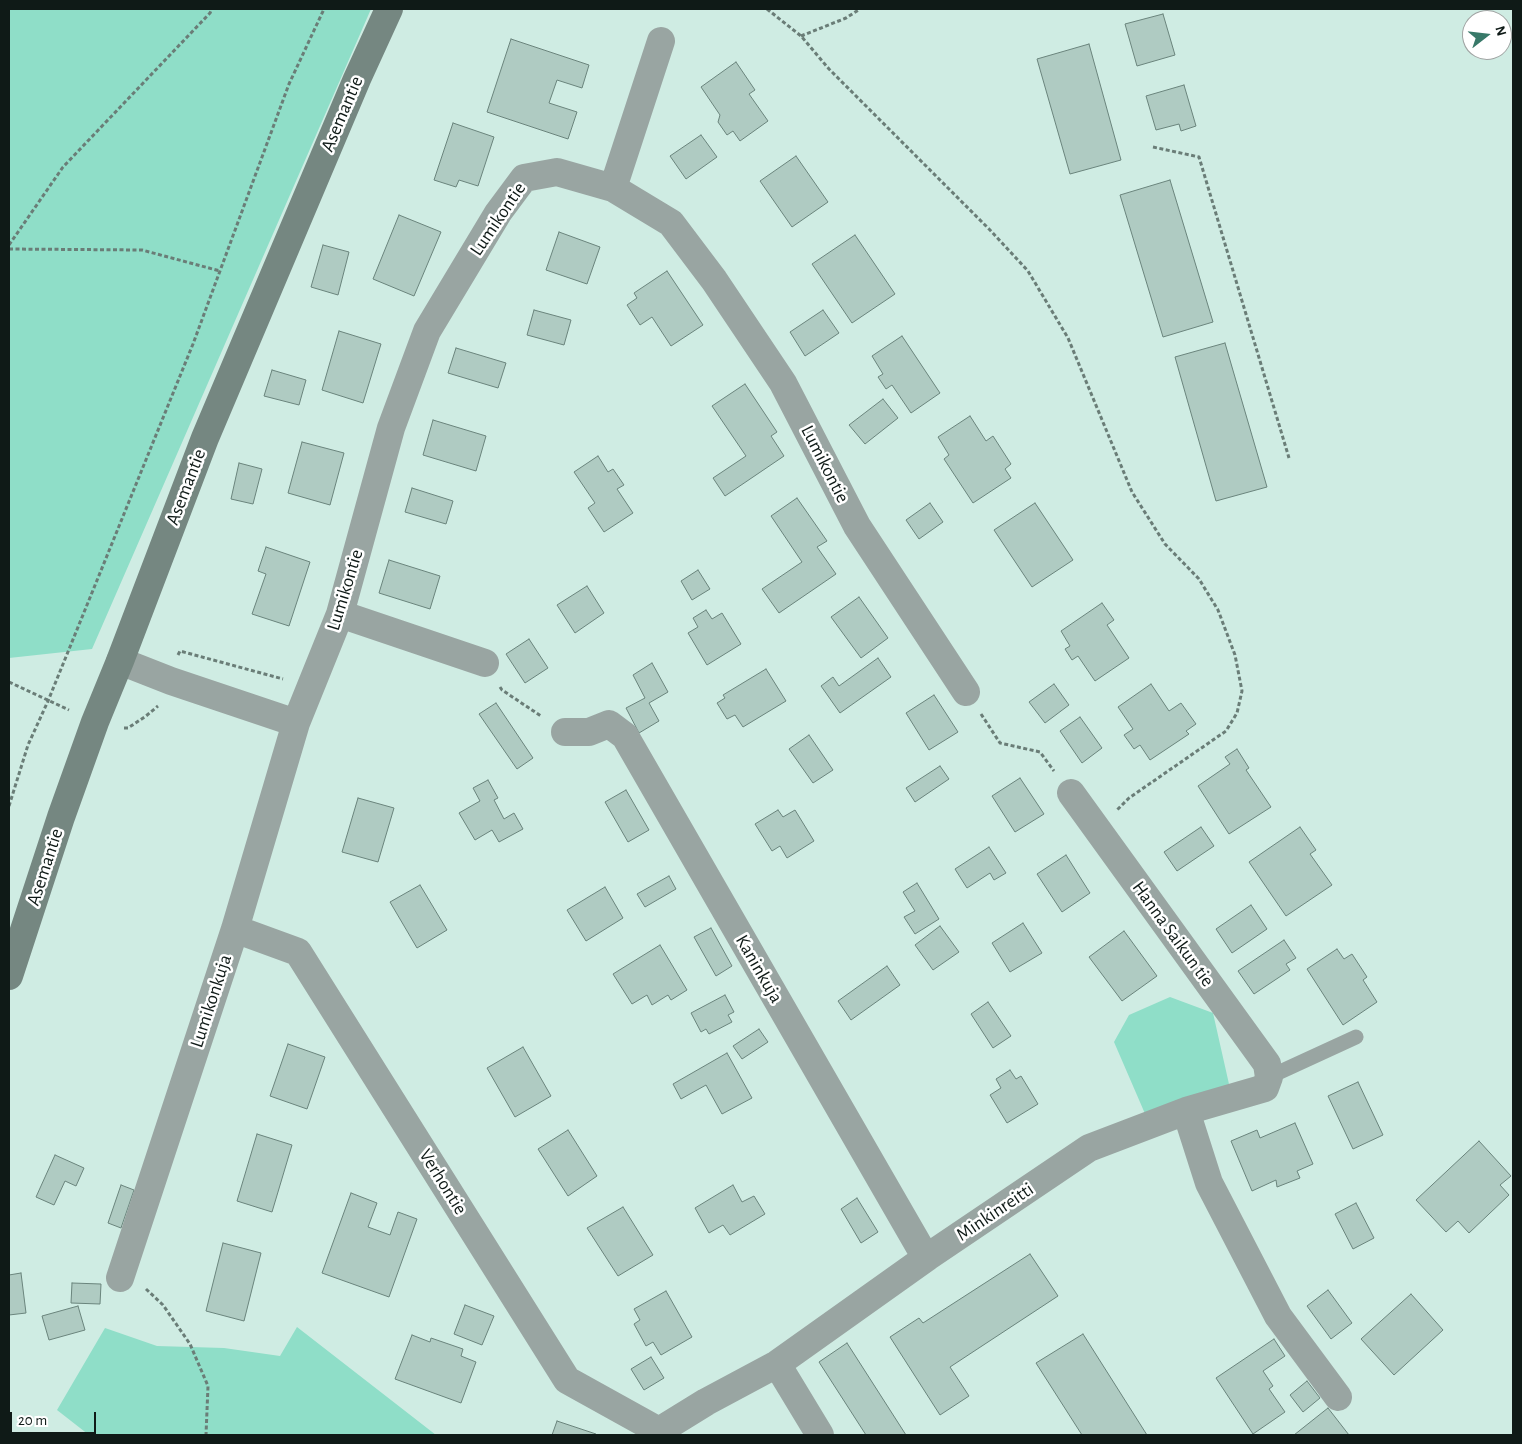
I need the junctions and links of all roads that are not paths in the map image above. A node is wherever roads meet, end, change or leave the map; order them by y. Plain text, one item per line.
1 (389, 9) edge
2 (661, 41) dead end
3 (613, 188) junction
4 (340, 614) junction
5 (120, 661) junction
6 (485, 663) road end
7 (966, 692) road end
8 (296, 723) junction
9 (565, 732) road end
10 (1071, 793) road end
11 (235, 929) junction
12 (9, 976) edge
13 (1356, 1037) dead end
14 (1269, 1077) junction
15 (1186, 1111) junction
16 (926, 1258) junction
17 (122, 1273) road end
18 (777, 1364) junction
19 (1338, 1397) dead end
20 (658, 1433) edge
21 (820, 1435) edge

1 - 5 main road, Asemantie
2 - 3 street
3 - 4 street, Lumikontie
3 - 7 street, Lumikontie
4 - 6 street
4 - 8 street, Lumikontie
5 - 8 street
5 - 12 main road, Asemantie
8 - 11 street, Lumikonkuja
9 - 16 street, Kaninkuja
10 - 14 street, Hanna Saikun tie
11 - 17 street, Lumikonkuja
11 - 20 street, Verhontie
13 - 14 lane, Minkinreitti
14 - 15 street, Minkinreitti
15 - 16 street, Minkinreitti
15 - 19 street
16 - 18 street, Minkinreitti
18 - 20 street, Minkinreitti
18 - 21 street

